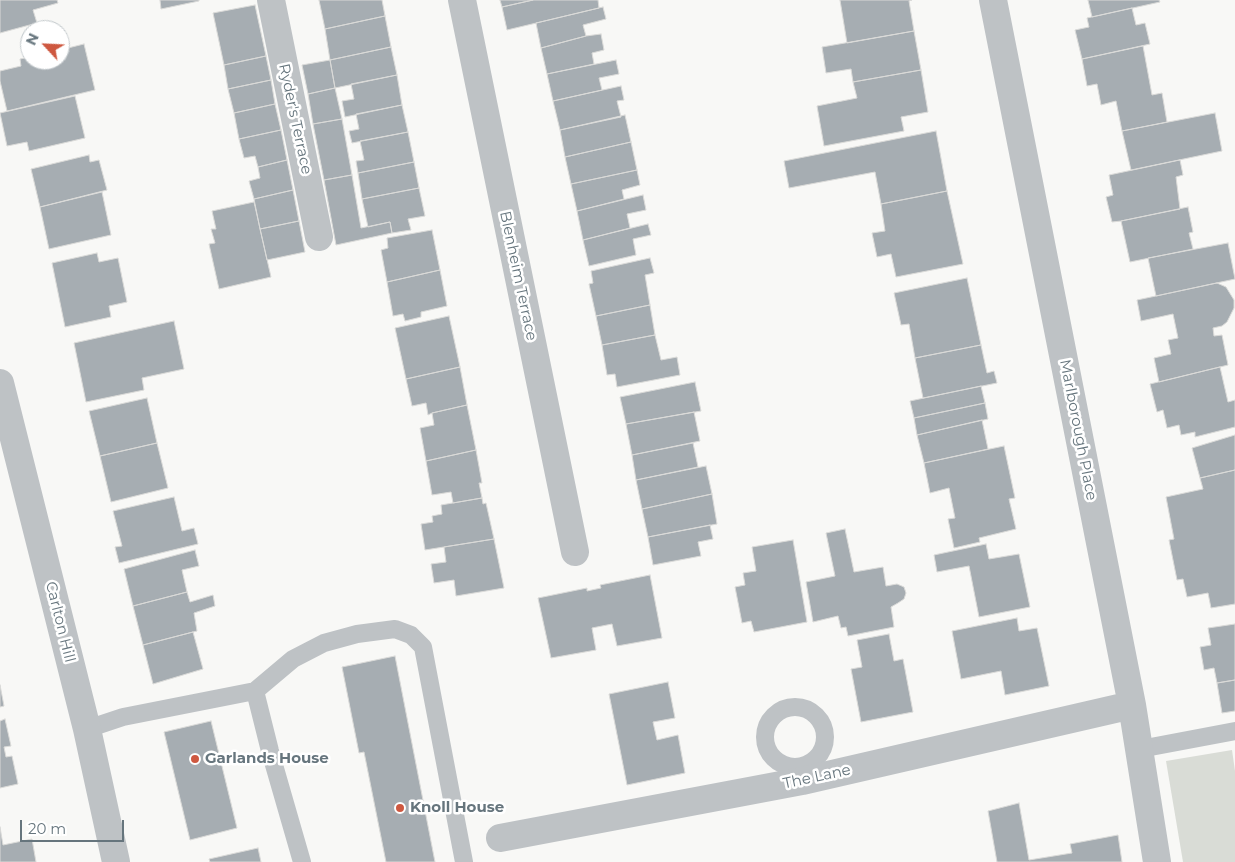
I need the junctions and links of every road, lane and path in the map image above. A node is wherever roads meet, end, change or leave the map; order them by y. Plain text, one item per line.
1 (271, 0) edge
2 (462, 0) edge
3 (993, 0) edge
4 (319, 237) dead end
5 (0, 383) edge
6 (575, 552) dead end
7 (255, 691) junction
8 (1132, 705) junction
9 (87, 729) junction
10 (1235, 731) edge
11 (1140, 749) junction
12 (500, 838) dead end
13 (116, 862) edge
14 (302, 862) edge
15 (464, 862) edge
16 (1157, 862) edge

1 - 4 street, Ryder's Terrace
2 - 6 street, Blenheim Terrace
3 - 8 street, Marlborough Place
5 - 9 street, Carlton Hill
7 - 9 lane
7 - 14 lane
7 - 15 lane
8 - 11 street, Marlborough Place
8 - 12 street, The Lane
9 - 13 street, Carlton Hill
10 - 11 lane
11 - 16 street, Marlborough Place

